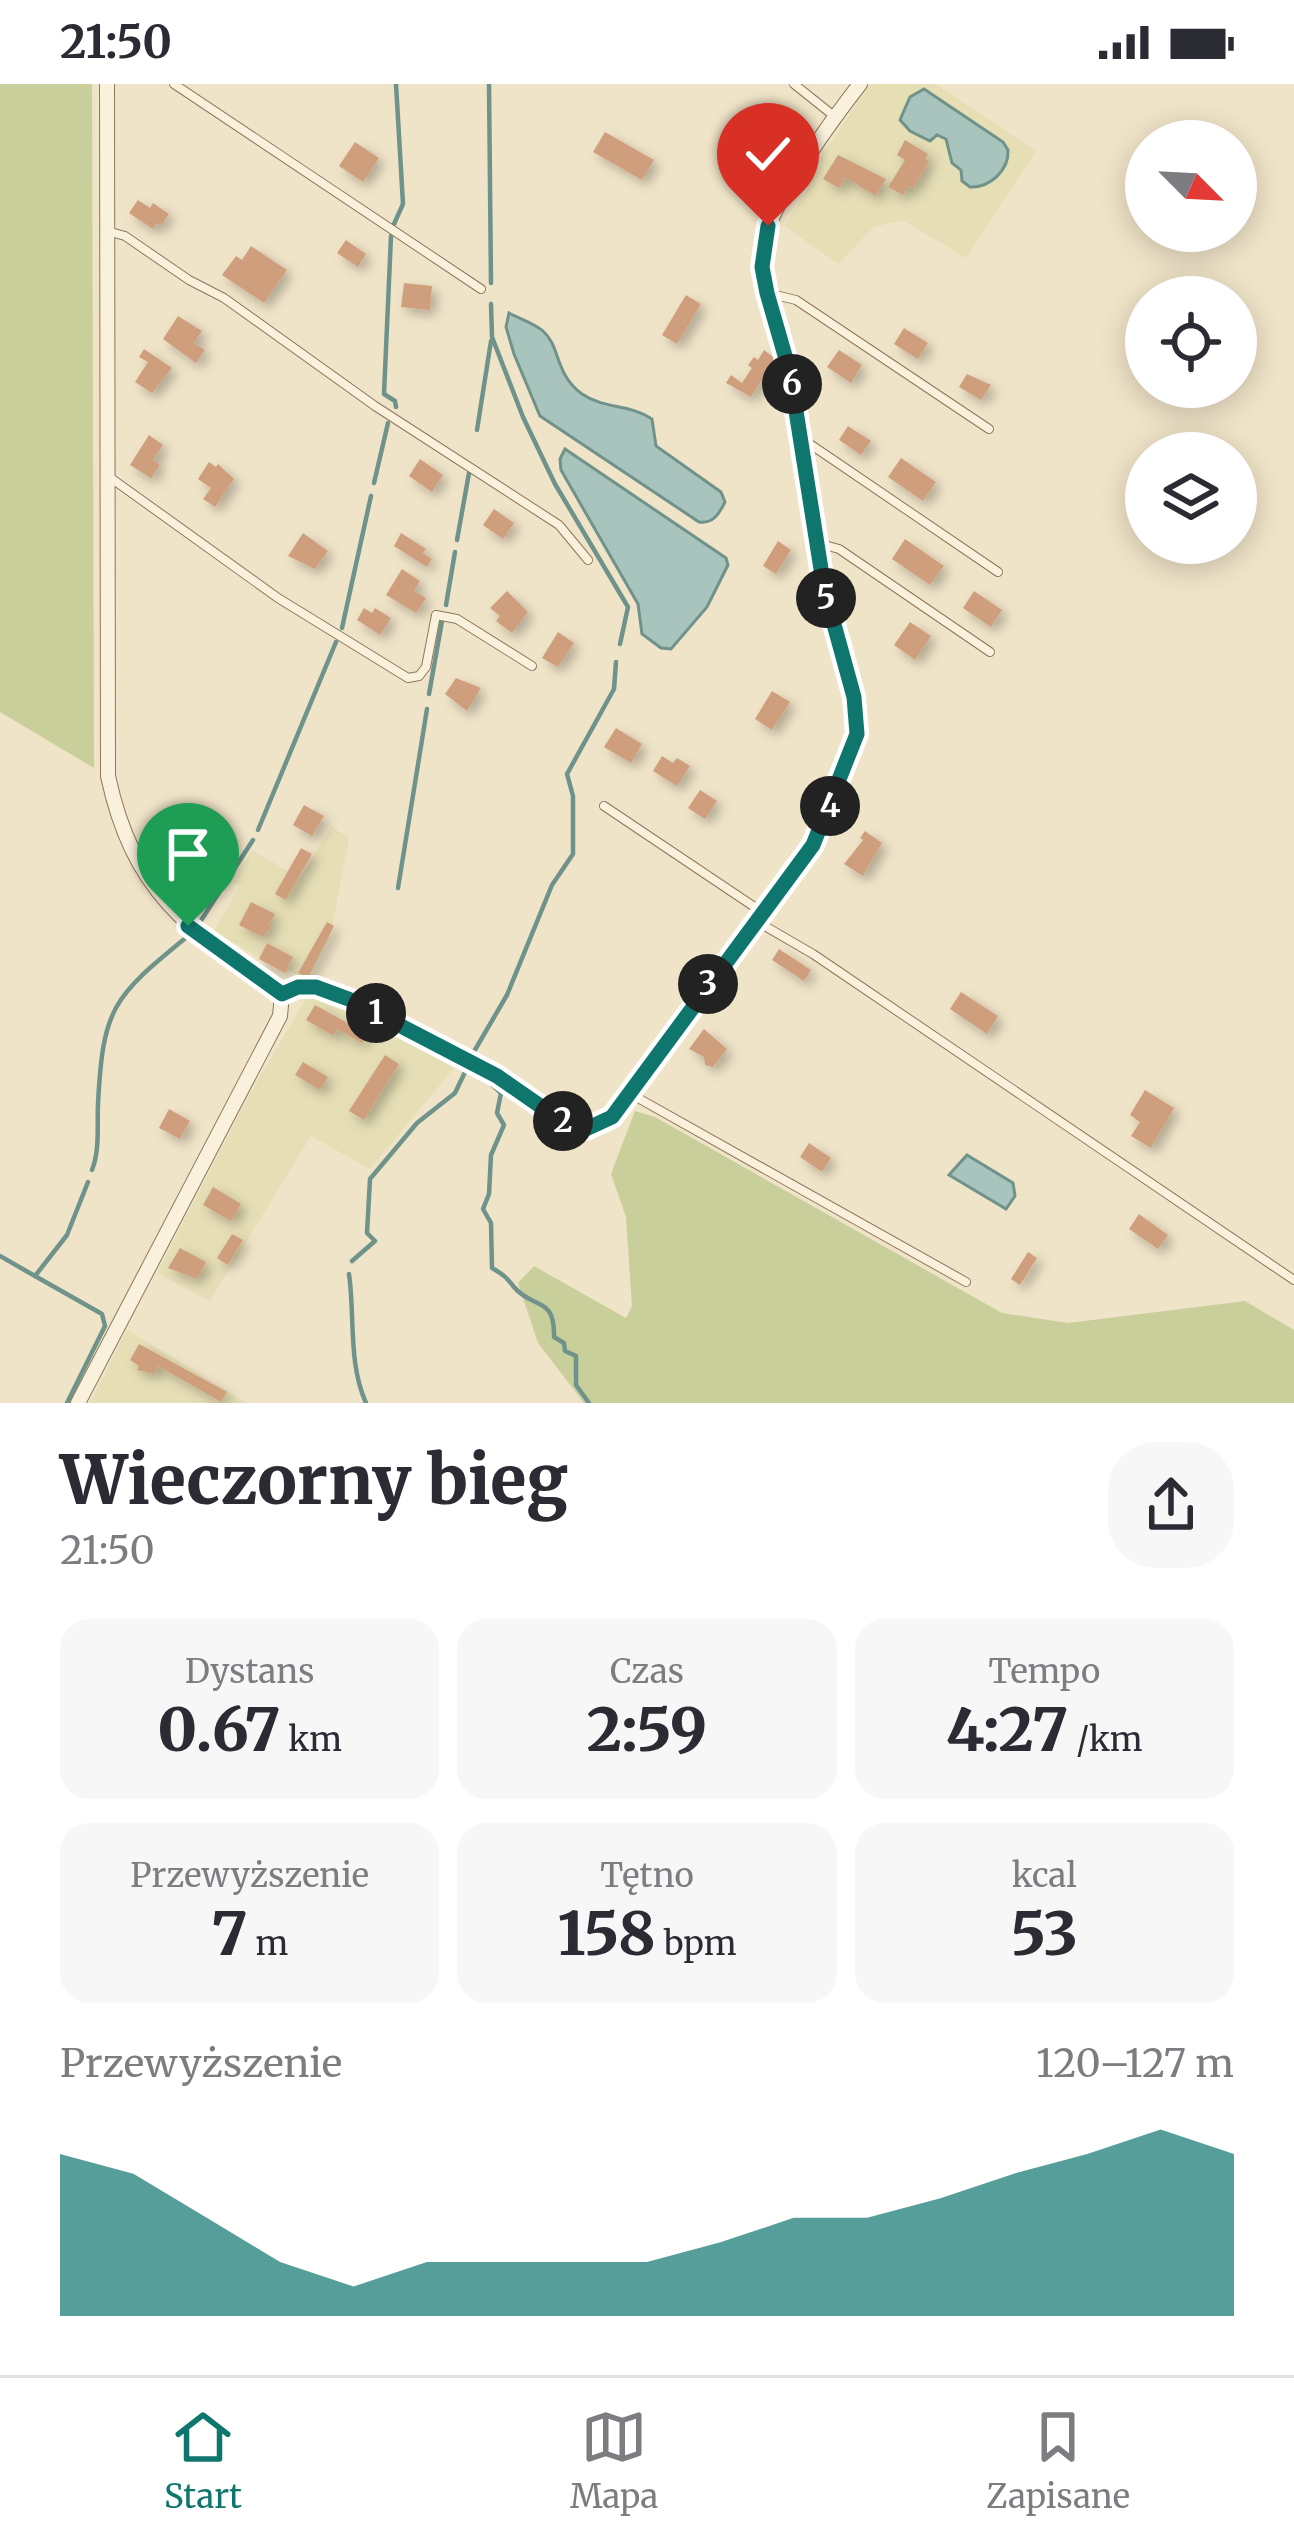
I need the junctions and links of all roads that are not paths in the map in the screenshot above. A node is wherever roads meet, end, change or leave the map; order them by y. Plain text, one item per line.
1 (107, 84) edge
2 (174, 84) edge
3 (794, 84) edge
4 (860, 84) edge
5 (834, 116) junction
6 (106, 231) junction
7 (481, 289) dead end
8 (767, 293) junction
9 (989, 429) dead end
10 (798, 436) junction
11 (107, 476) junction
12 (817, 544) junction
13 (588, 560) dead end
14 (998, 572) dead end
15 (990, 652) dead end
16 (532, 666) dead end
17 (604, 806) dead end
18 (759, 916) junction
19 (282, 994) junction
20 (629, 1093) junction
21 (1294, 1280) edge
22 (967, 1282) dead end
23 (78, 1403) edge

1 - 6 street
2 - 7 lane
3 - 5 lane
4 - 5 street
5 - 8 street
6 - 11 street
6 - 13 lane
8 - 9 lane
8 - 10 street
10 - 12 street
10 - 14 lane
11 - 16 lane
11 - 19 street
12 - 15 lane
12 - 18 street
17 - 18 lane
18 - 20 street
18 - 21 lane
19 - 20 street
19 - 23 street
20 - 22 lane

